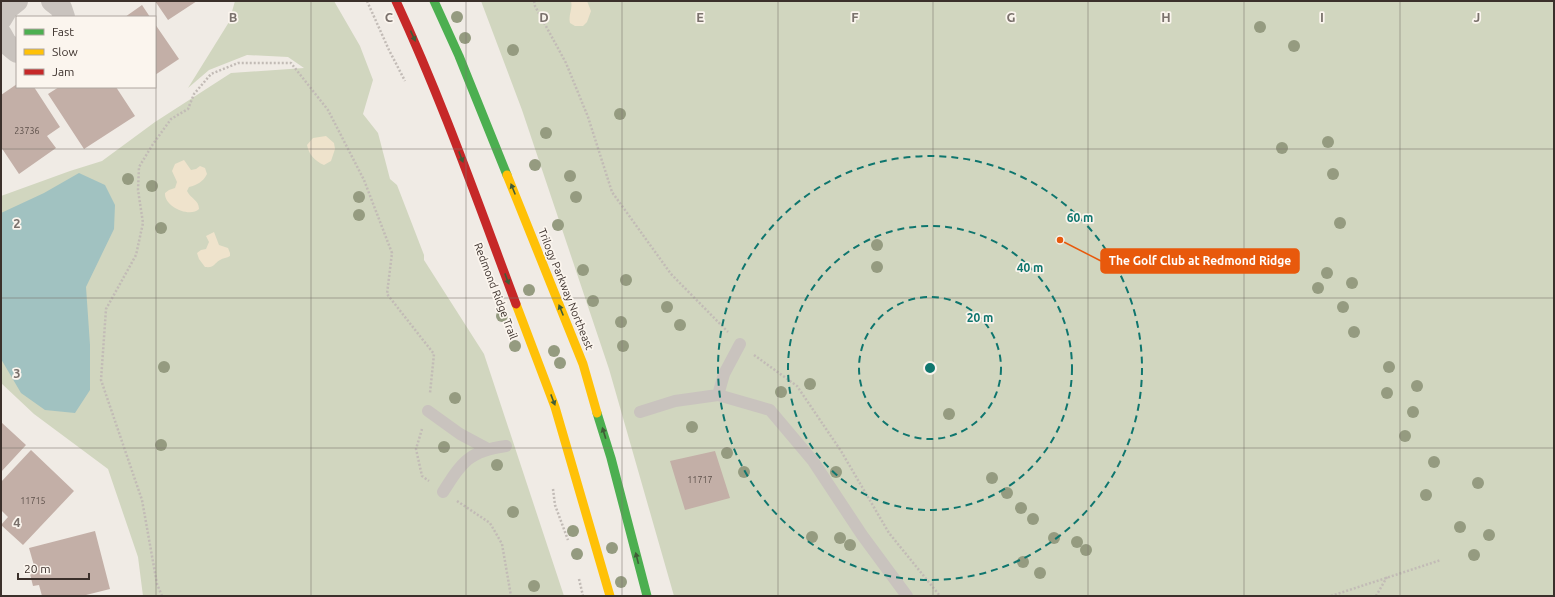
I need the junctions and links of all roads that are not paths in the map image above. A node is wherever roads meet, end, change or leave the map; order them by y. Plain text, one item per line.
1 (17, 1) edge
2 (52, 1) edge
3 (396, 1) edge
4 (434, 1) edge
5 (64, 16) edge
6 (1, 19) edge
7 (1, 34) edge
8 (16, 51) edge
9 (740, 344) road end
10 (718, 395) junction
11 (428, 411) road end
12 (640, 412) dead end
13 (506, 446) dead end
14 (488, 449) junction
15 (443, 492) road end
16 (610, 596) edge
17 (647, 596) edge
18 (907, 596) edge

1 - 6 street
2 - 5 street
3 -> 16 street
17 -> 4 street, Trilogy Parkway Northeast
7 - 8 street
9 - 10 lane
10 - 12 lane
10 - 18 lane
11 - 14 lane
13 - 14 lane
14 - 15 lane

